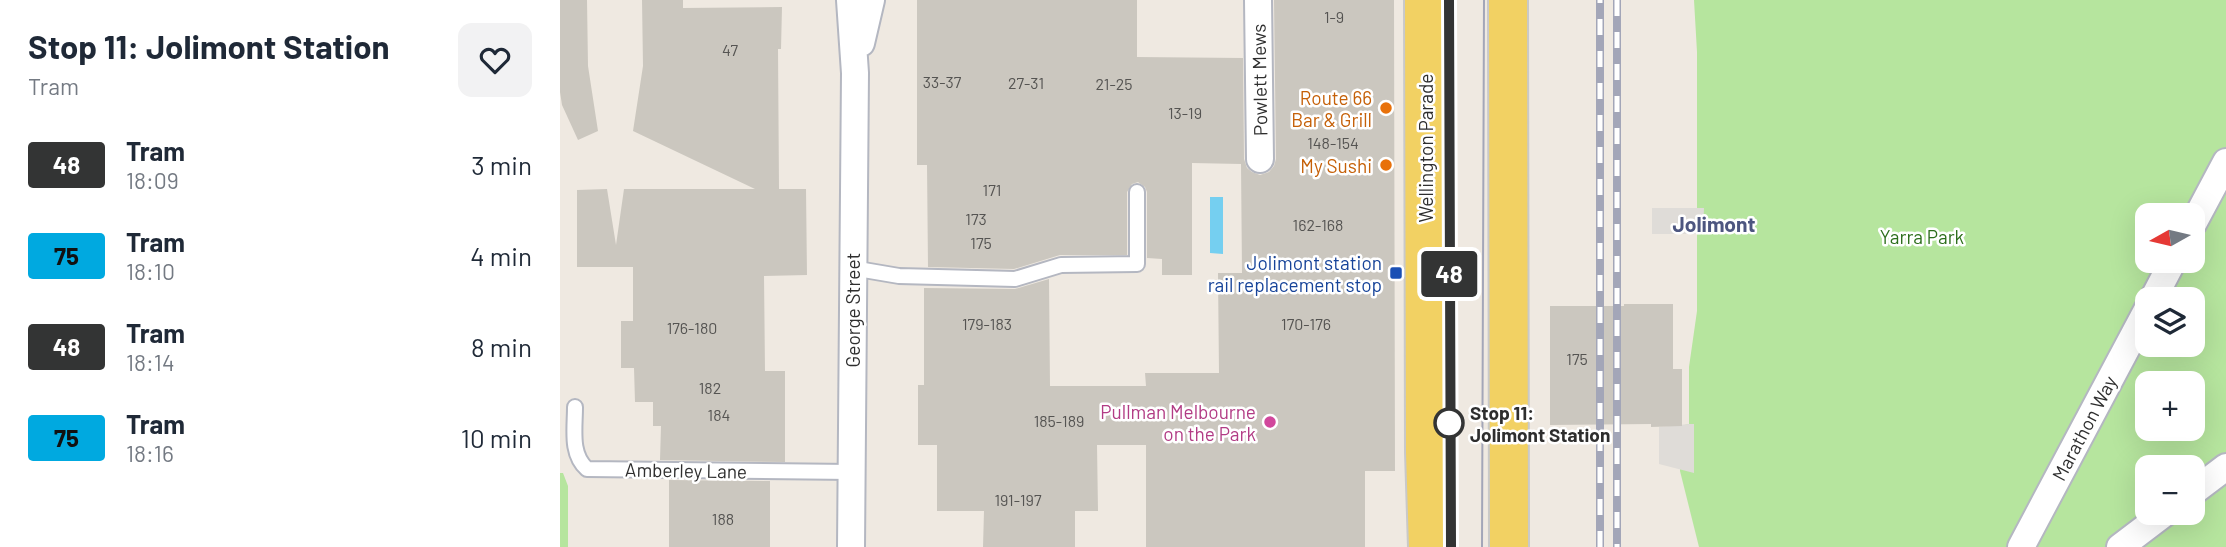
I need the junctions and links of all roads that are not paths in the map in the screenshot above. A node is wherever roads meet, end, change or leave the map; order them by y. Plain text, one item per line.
1 (850, 0) edge
2 (871, 0) edge
3 (1258, 0) edge
4 (1424, 0) edge
5 (1508, 0) edge
6 (855, 72) junction
7 (1260, 159) dead end
8 (2226, 162) edge
9 (1137, 192) dead end
10 (2204, 203) edge
11 (852, 268) junction
12 (2135, 333) edge
13 (575, 407) dead end
14 (2226, 467) edge
15 (852, 472) junction
16 (2205, 483) edge
17 (2149, 525) edge
18 (851, 547) edge
19 (1428, 547) edge
20 (1509, 547) edge
21 (2021, 547) edge
22 (2120, 547) edge

1 - 6 street, George Street
2 - 6 street, George Street
3 - 7 street, Powlett Mews
4 - 19 main road, Wellington Parade
5 - 20 main road
6 - 11 street, George Street
8 - 10 street
9 - 11 lane
11 - 15 street, George Street
12 - 21 street, Marathon Way
13 - 15 lane, Amberley Lane
14 - 16 street
15 - 18 street, George Street
17 - 22 street

